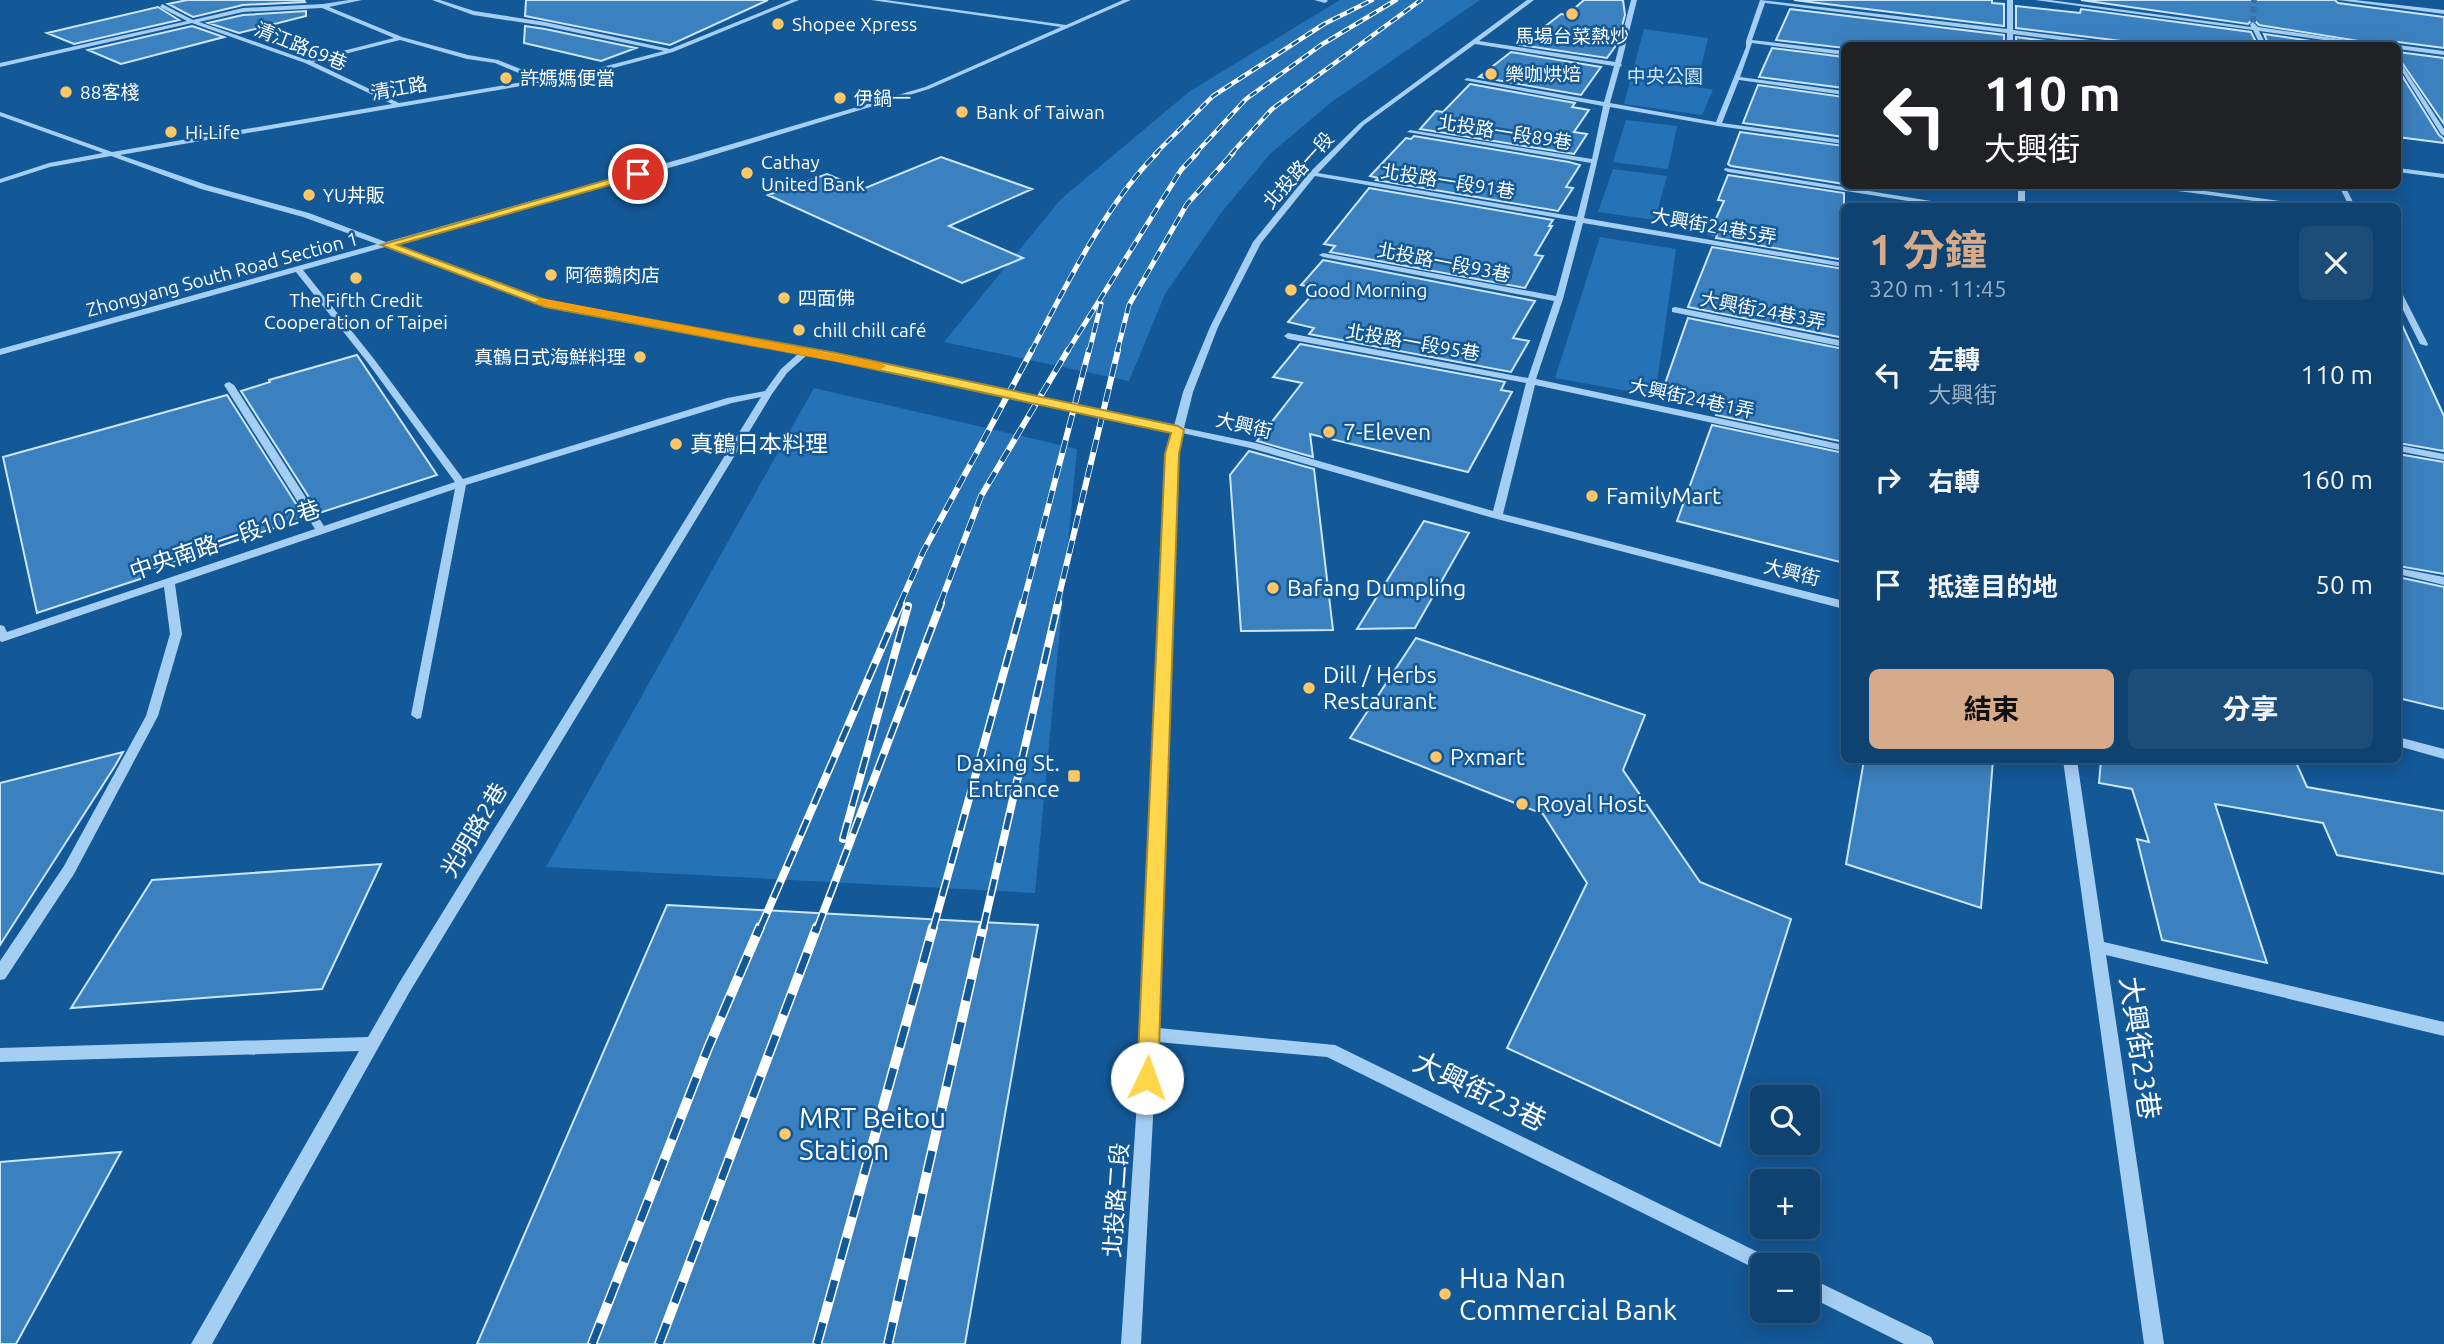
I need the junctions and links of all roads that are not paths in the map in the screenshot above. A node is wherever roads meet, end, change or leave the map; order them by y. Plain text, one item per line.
1 (359, 0) edge
2 (435, 0) edge
3 (796, 0) edge
4 (874, 0) edge
5 (1128, 0) edge
6 (1317, 0) edge
7 (1531, 0) edge
8 (1634, 0) edge
9 (1763, 0) edge
10 (2010, 0) edge
11 (2038, 0) edge
12 (2341, 0) edge
13 (1325, 1) edge
14 (162, 6) dead end
15 (323, 6) junction
16 (2444, 12) edge
17 (191, 20) junction
18 (2253, 25) junction
19 (1065, 26) junction
20 (2008, 31) junction
21 (400, 38) junction
22 (1749, 41) junction
23 (1473, 42) junction
24 (2009, 42) edge
25 (2095, 42) edge
26 (2261, 42) edge
27 (2359, 42) edge
28 (2401, 47) edge
29 (671, 51) junction
30 (1841, 53) edge
31 (2444, 53) edge
32 (307, 62) junction
33 (0, 65) edge
34 (1619, 65) junction
35 (2401, 66) edge
36 (1734, 78) junction
37 (541, 80) junction
38 (1467, 80) dead end
39 (1841, 93) edge
40 (398, 104) junction
41 (1607, 104) junction
42 (0, 114) edge
43 (1718, 124) junction
44 (1410, 132) dead end
45 (2444, 134) edge
46 (1841, 142) edge
47 (111, 153) junction
48 (1595, 162) junction
49 (1728, 170) dead end
50 (2401, 170) edge
51 (1312, 174) junction
52 (2444, 176) edge
53 (0, 181) edge
54 (1841, 188) edge
55 (1845, 189) edge
56 (2177, 189) edge
57 (1932, 203) edge
58 (2282, 203) edge
59 (1579, 218) junction
60 (386, 245) junction
61 (1323, 255) dead end
62 (1841, 264) edge
63 (298, 268) junction
64 (1559, 299) junction
65 (2401, 299) edge
66 (1675, 310) dead end
67 (1288, 337) dead end
68 (1841, 343) edge
69 (2424, 344) dead end
70 (0, 352) edge
71 (805, 352) junction
72 (1531, 381) junction
73 (229, 385) dead end
74 (768, 393) junction
75 (1178, 430) junction
76 (1841, 447) edge
77 (2401, 449) edge
78 (2444, 457) edge
79 (461, 483) junction
80 (1497, 516) junction
81 (320, 528) junction
82 (2401, 572) edge
83 (2444, 581) edge
84 (169, 582) junction
85 (1841, 604) edge
86 (1, 633) edge
87 (417, 715) dead end
88 (2401, 743) edge
89 (2444, 754) edge
90 (2070, 763) edge
91 (2097, 947) junction
92 (0, 974) edge
93 (2444, 1029) edge
94 (1149, 1034) junction
95 (371, 1044) junction
96 (0, 1055) edge
97 (1750, 1257) edge
98 (1820, 1292) edge
99 (201, 1344) edge
100 (1131, 1344) edge
101 (1924, 1344) edge
102 (2154, 1344) edge

1 - 15 street
2 - 29 street
3 - 29 street, 清江路
4 - 19 street
5 - 19 street, Zhongyang South Road Section 1
6 - 13 street
7 - 23 street, 北投路一段
8 - 34 street
9 - 20 street
9 - 22 street
10 - 20 street
11 - 18 street
12 - 16 street
14 - 17 street, 清江路69巷
15 - 17 street
15 - 21 street
17 - 32 street, 清江路69巷
17 - 33 street
18 - 26 street
18 - 27 street
19 - 60 street, Zhongyang South Road Section 1
20 - 24 street
20 - 25 street
21 - 32 street
21 - 37 street
22 - 30 street
22 - 36 street
23 - 34 street
23 - 51 street, 北投路一段
28 - 31 street
29 - 37 street, 清江路
32 - 40 street, 清江路69巷
34 - 41 street
35 - 45 street
36 - 39 street
36 - 43 street
37 - 40 street, 清江路
38 - 41 street
40 - 47 street, 清江路
41 - 43 street
41 - 48 street
42 - 47 street, 大興街
43 - 46 street
44 - 48 street, 北投路一段89巷
47 - 53 street, 清江路
47 - 60 street, 大興街
48 - 59 street
49 - 54 street
50 - 52 street
51 - 59 street, 北投路一段91巷
51 - 75 street, 北投路一段
55 - 57 street
56 - 58 street
59 - 62 street, 大興街24巷5弄
59 - 64 street
60 - 63 street, Zhongyang South Road Section 1
60 - 71 street, 大興街
61 - 64 street, 北投路一段93巷
63 - 70 street, Zhongyang South Road Section 1
63 - 79 street
64 - 72 street
65 - 69 street
66 - 68 street, 大興街24巷3弄
67 - 72 street, 北投路一段95巷
71 - 74 street, 光明路2巷
71 - 75 street, 大興街
72 - 76 street, 大興街24巷1弄
72 - 80 street
73 - 81 street
74 - 79 street, 中央南路一段102巷
74 - 95 street, 光明路2巷
75 - 80 street, 大興街
75 - 94 street, 北投路二段
77 - 78 street
79 - 81 street, 中央南路一段102巷
79 - 87 street
80 - 85 street, 大興街
81 - 84 street, 中央南路一段102巷
82 - 83 street
84 - 86 street, 中央南路一段102巷
84 - 92 street
88 - 89 street
90 - 91 street, 大興街23巷
91 - 93 street
91 - 102 street, 大興街23巷
94 - 97 street, 大興街23巷
94 - 100 street, 北投路二段
95 - 96 street
95 - 99 street, 光明路2巷
98 - 101 street

